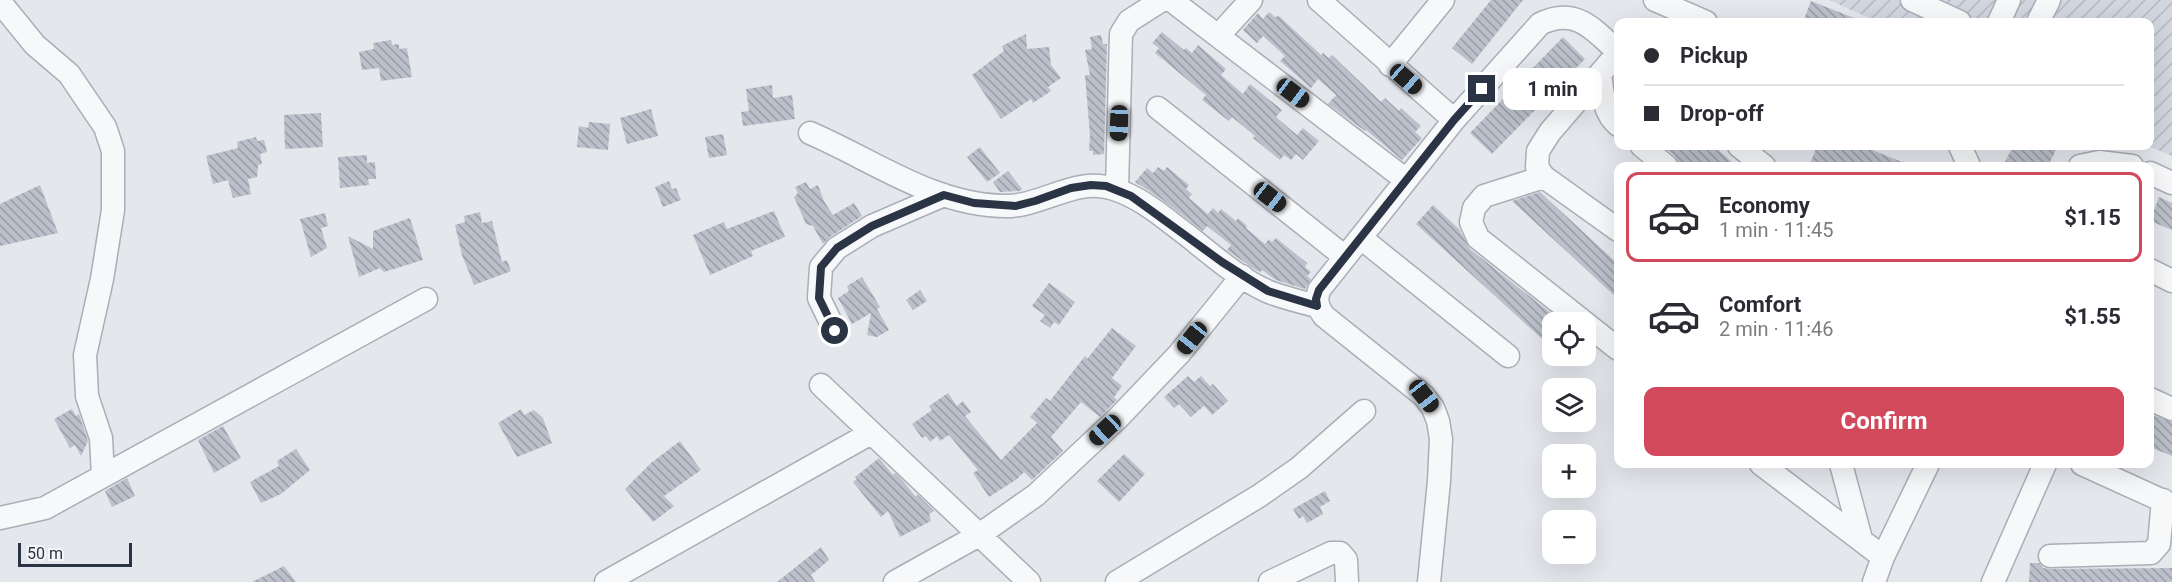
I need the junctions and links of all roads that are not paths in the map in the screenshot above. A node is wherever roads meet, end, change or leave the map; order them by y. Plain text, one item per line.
1 (1162, 0) edge
2 (1171, 0) edge
3 (1251, 0) edge
4 (1319, 0) edge
5 (1443, 0) edge
6 (1655, 0) edge
7 (1912, 0) edge
8 (2010, 0) edge
9 (2049, 0) edge
10 (0, 2) edge
11 (1697, 18) edge
12 (1951, 18) edge
13 (2001, 18) edge
14 (2040, 18) edge
15 (1218, 36) junction
16 (1614, 48) edge
17 (1614, 57) edge
18 (1390, 65) junction
19 (1600, 74) junction
20 (1158, 108) dead end
21 (1454, 120) junction
22 (1614, 121) edge
23 (810, 133) dead end
24 (1647, 150) edge
25 (1661, 162) edge
26 (2154, 175) edge
27 (1544, 177) junction
28 (1406, 180) junction
29 (2172, 183) edge
30 (1117, 189) junction
31 (944, 195) junction
32 (1614, 227) edge
33 (1361, 238) junction
34 (1345, 257) junction
35 (2154, 272) edge
36 (1242, 276) junction
37 (2172, 281) edge
38 (426, 299) dead end
39 (1317, 306) junction
40 (835, 331) dead end
41 (1614, 346) edge
42 (1508, 356) dead end
43 (821, 385) dead end
44 (2154, 401) edge
45 (2172, 409) edge
46 (1364, 411) dead end
47 (871, 433) junction
48 (1766, 468) edge
49 (1842, 468) edge
50 (1926, 468) edge
51 (2043, 468) edge
52 (2091, 468) edge
53 (103, 476) junction
54 (2167, 503) edge
55 (0, 518) edge
56 (978, 535) junction
57 (1861, 539) junction
58 (2050, 556) dead end
59 (1883, 557) junction
60 (606, 582) edge
61 (895, 582) edge
62 (1029, 582) edge
63 (1117, 582) edge
64 (1270, 582) edge
65 (1347, 582) edge
66 (1429, 582) edge
67 (1874, 582) edge
68 (1993, 582) edge

1 - 30 street
2 - 15 street
3 - 15 street
4 - 18 street
5 - 18 street
6 - 11 street
7 - 12 street
8 - 13 street
9 - 14 street
10 - 53 street
15 - 28 street
16 - 21 street
17 - 19 street
18 - 21 street
19 - 22 street
19 - 27 street
20 - 34 street
21 - 28 street
23 - 31 street
24 - 25 street
26 - 29 street
27 - 32 street
27 - 41 street
28 - 33 street
30 - 31 street
30 - 36 street
31 - 40 street
33 - 34 street
33 - 42 street
34 - 39 street
35 - 37 street
36 - 39 street
36 - 56 street
38 - 53 street
39 - 66 street
43 - 47 street
44 - 45 street
46 - 63 street
47 - 56 street
47 - 60 street
48 - 57 street
49 - 57 street
50 - 59 street
51 - 68 street
52 - 54 street
53 - 55 street
54 - 58 street
56 - 61 street
56 - 62 street
57 - 59 street
59 - 67 street
64 - 65 street

